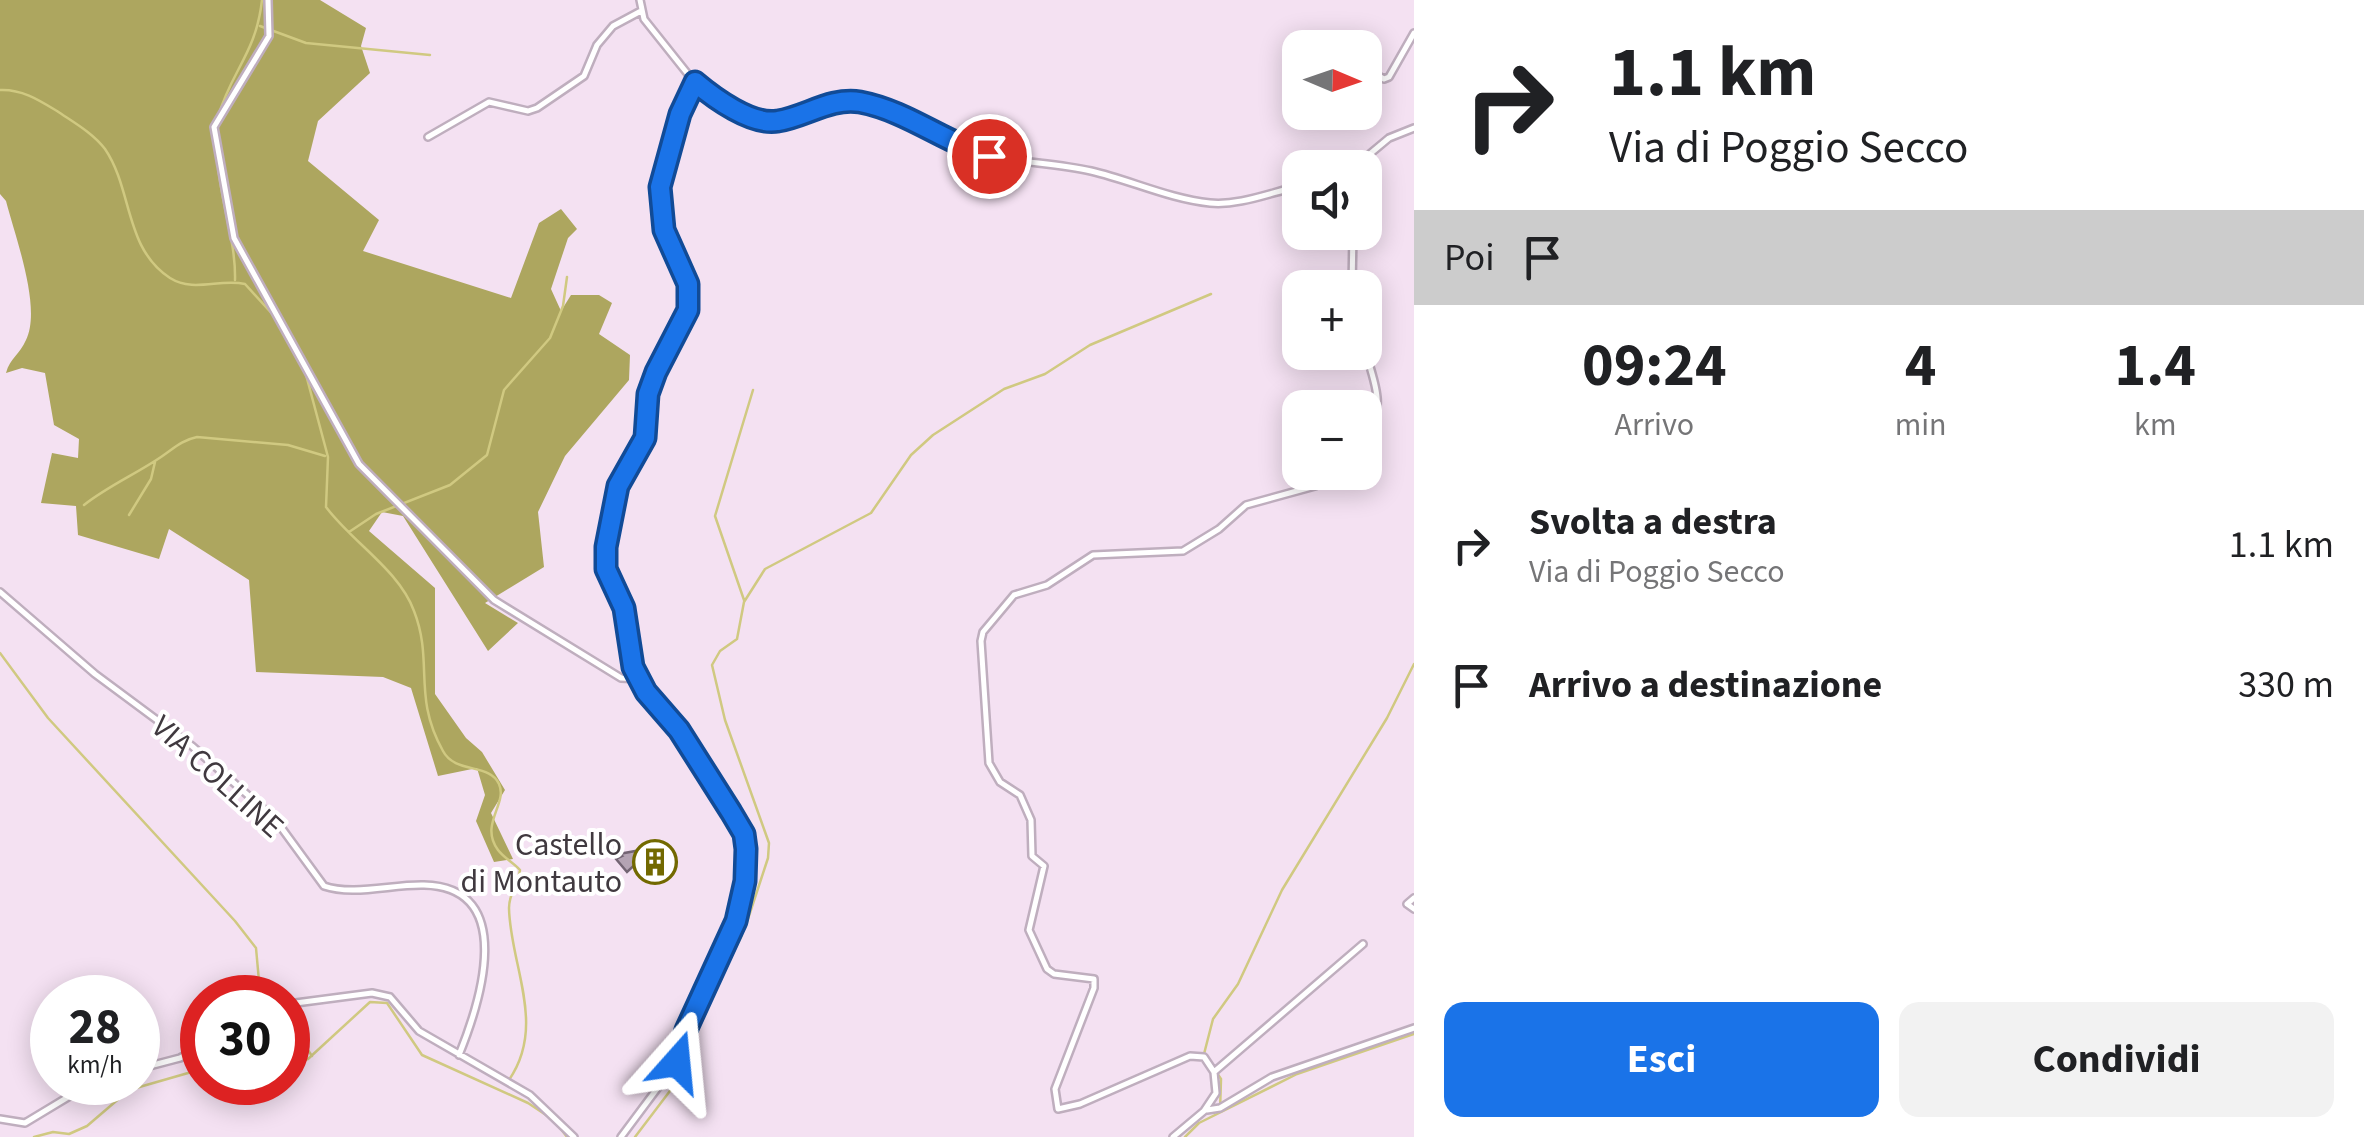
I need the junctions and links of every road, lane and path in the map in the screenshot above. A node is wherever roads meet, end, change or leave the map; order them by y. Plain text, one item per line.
1 (268, 0) edge
2 (640, 0) edge
3 (641, 11) junction
4 (1414, 33) edge
5 (1382, 78) edge
6 (695, 82) junction
7 (1414, 128) edge
8 (428, 138) dead end
9 (1375, 150) edge
10 (1282, 190) edge
11 (1300, 490) edge
12 (0, 592) edge
13 (639, 679) dead end
14 (1414, 898) edge
15 (1414, 909) edge
16 (1364, 944) dead end
17 (310, 1001) edge
18 (1414, 1028) edge
19 (459, 1055) junction
20 (1214, 1072) junction
21 (55, 1105) edge
22 (1204, 1111) junction
23 (0, 1119) edge
24 (574, 1137) edge
25 (621, 1137) edge
26 (1173, 1137) edge

1 - 13 street
2 - 3 street
3 - 6 street
3 - 8 street
4 - 5 street
6 - 10 street
6 - 25 street
7 - 9 street
11 - 20 street
12 - 19 street, VIA COLLINE
14 - 15 street
16 - 20 street
17 - 19 street
18 - 22 street
19 - 24 street
20 - 22 street
21 - 23 street
22 - 26 street

